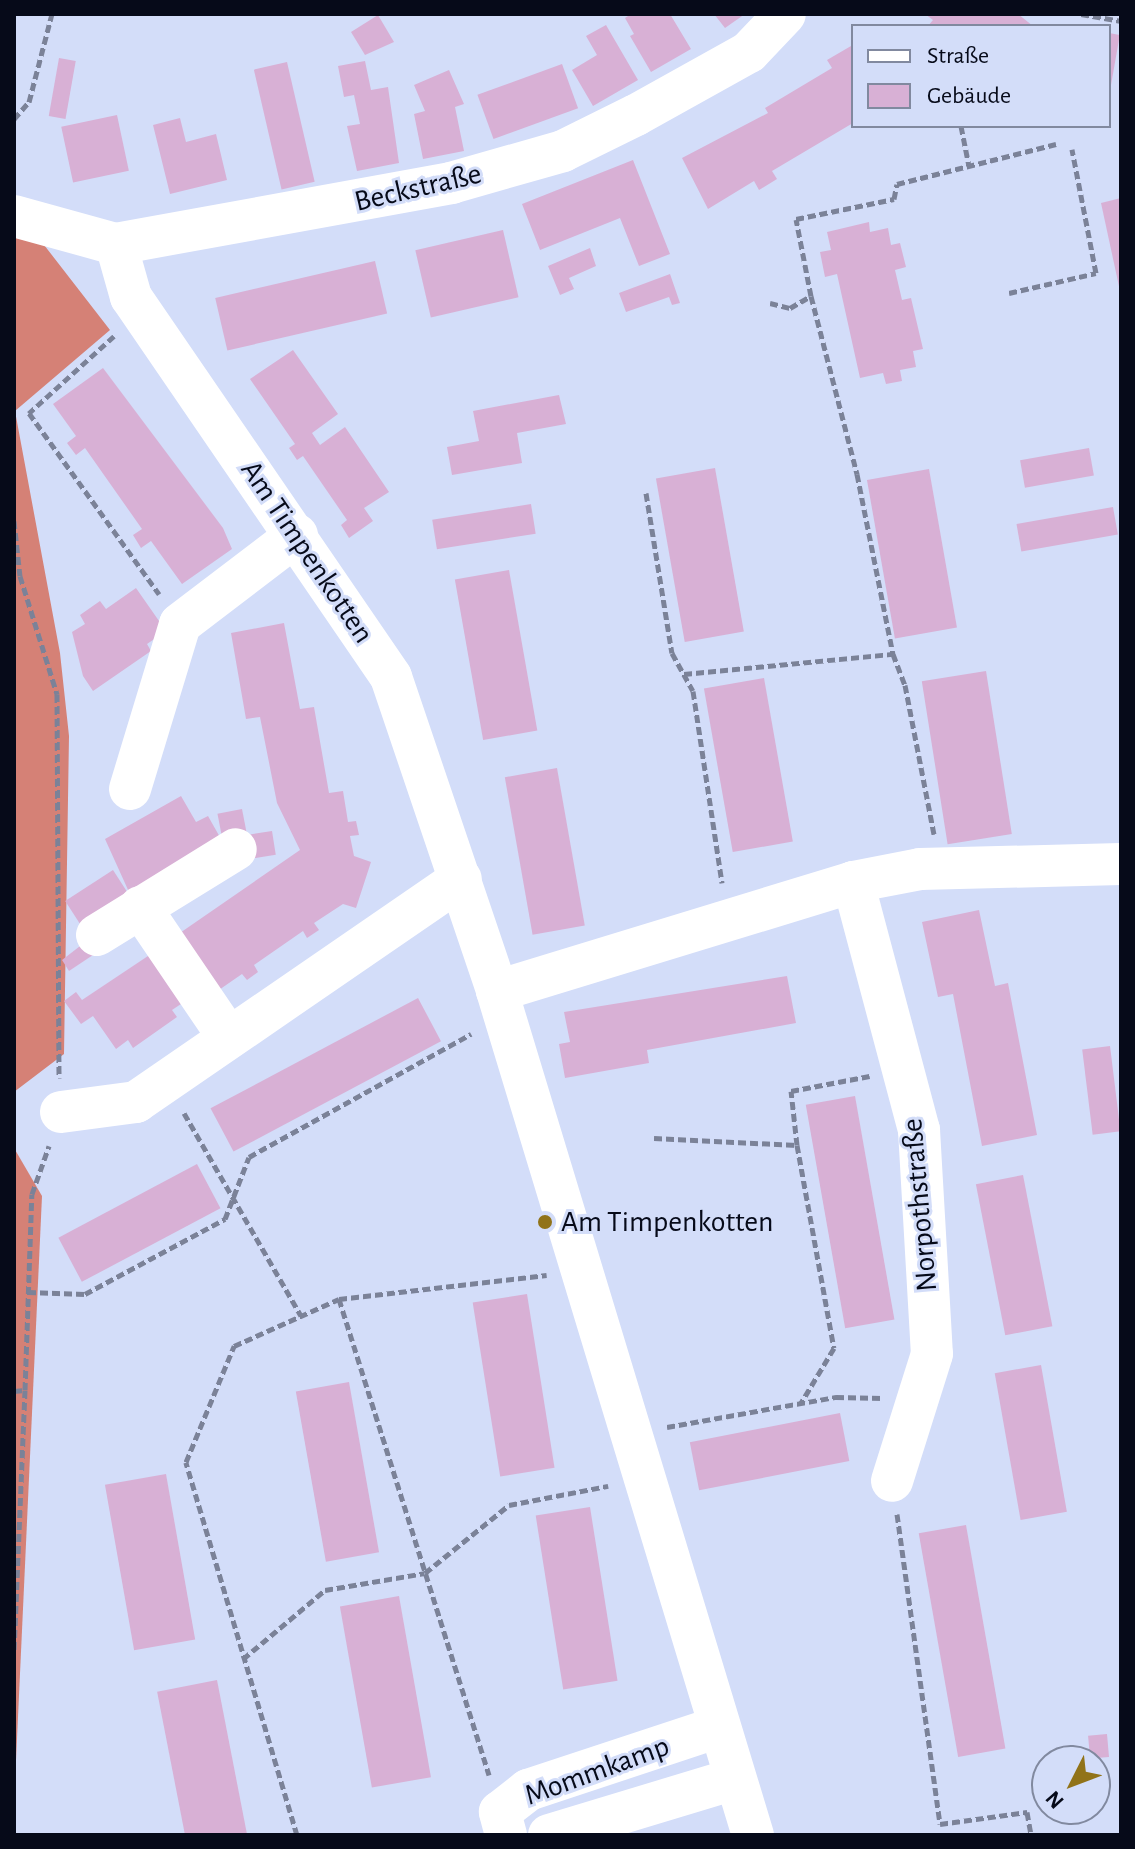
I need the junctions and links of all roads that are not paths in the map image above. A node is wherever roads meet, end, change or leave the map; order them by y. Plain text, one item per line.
1 (785, 14) edge
2 (14, 216) edge
3 (116, 244) junction
4 (297, 535) junction
5 (130, 789) dead end
6 (236, 849) dead end
7 (1121, 864) edge
8 (461, 879) junction
9 (853, 882) junction
10 (140, 907) junction
11 (97, 935) dead end
12 (502, 1008) junction
13 (229, 1038) junction
14 (61, 1112) road end
15 (892, 1481) road end
16 (719, 1727) junction
17 (735, 1779) junction
18 (503, 1824) edge
19 (549, 1835) edge
20 (753, 1835) edge

1 - 3 street, Beckstraße
2 - 3 street, Beckstraße
3 - 4 street, Am Timpenkotten
4 - 5 street
4 - 8 street, Am Timpenkotten
6 - 10 street
7 - 9 street
8 - 12 street, Am Timpenkotten
8 - 13 street
9 - 12 street
9 - 15 street, Norpothstraße
10 - 11 street
10 - 13 street
12 - 16 street, Am Timpenkotten
13 - 14 street
16 - 17 street, Am Timpenkotten
16 - 18 street, Mommkamp
17 - 19 street, Mommkamp
17 - 20 street, Am Timpenkotten

